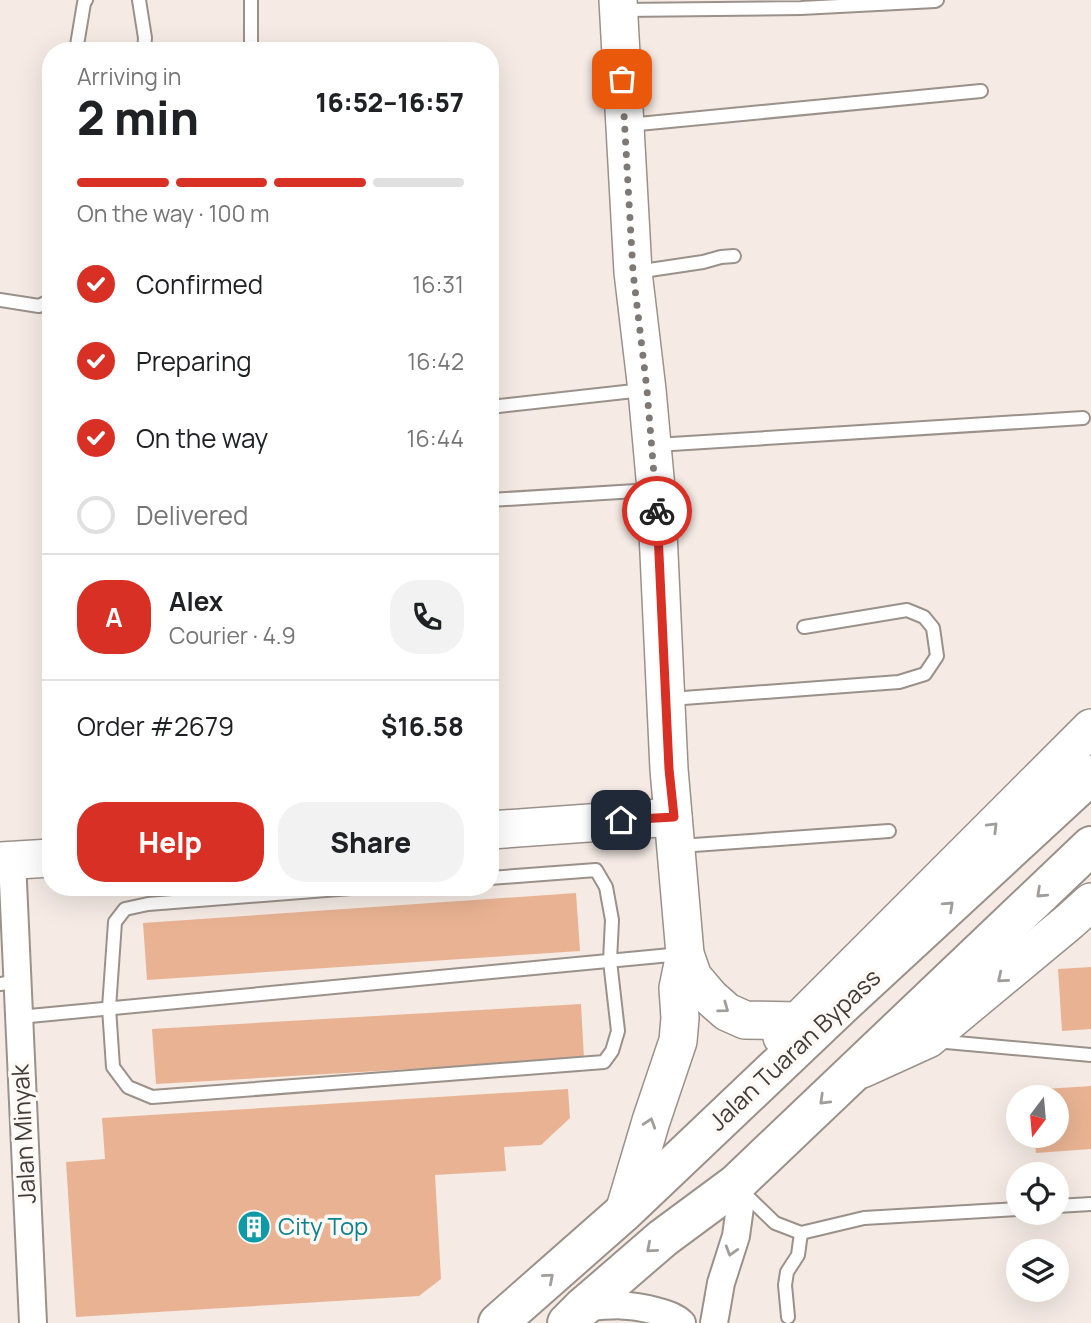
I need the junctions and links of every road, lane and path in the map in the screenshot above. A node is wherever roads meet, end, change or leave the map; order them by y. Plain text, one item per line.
1 (86, 0) edge
2 (139, 0) edge
3 (251, 0) edge
4 (937, 0) edge
5 (803, 4) edge
6 (618, 5) edge
7 (78, 42) edge
8 (145, 42) edge
9 (251, 42) edge
10 (981, 91) dead end
11 (624, 125) junction
12 (734, 256) dead end
13 (633, 272) junction
14 (0, 300) edge
15 (42, 304) edge
16 (647, 390) junction
17 (499, 406) edge
18 (1083, 418) dead end
19 (652, 445) junction
20 (656, 489) junction
21 (499, 499) edge
22 (804, 627) dead end
23 (666, 699) junction
24 (1091, 728) edge
25 (1091, 775) edge
26 (499, 830) edge
27 (675, 831) junction
28 (889, 831) dead end
29 (1091, 846) edge
30 (42, 859) edge
31 (6, 861) edge
32 (499, 877) edge
33 (250, 896) edge
34 (1081, 916) edge
35 (685, 954) junction
36 (610, 961) junction
37 (9, 983) edge
38 (109, 1008) junction
39 (19, 1017) junction
40 (798, 1021) junction
41 (928, 1039) junction
42 (1091, 1055) edge
43 (852, 1073) junction
44 (736, 1185) junction
45 (1091, 1204) edge
46 (1069, 1205) edge
47 (1006, 1210) edge
48 (624, 1212) junction
49 (801, 1233) junction
50 (788, 1317) dead end
51 (567, 1318) edge
52 (33, 1323) edge
53 (498, 1323) edge
54 (682, 1323) edge
55 (714, 1323) edge

1 - 7 lane
2 - 8 lane
3 - 9 lane
4 - 5 lane
5 - 6 lane
6 - 11 street
10 - 11 lane
11 - 13 street
12 - 13 lane
13 - 16 street
14 - 15 lane
16 - 17 lane
16 - 19 street
18 - 19 lane
19 - 20 street
20 - 21 lane
20 - 23 street
22 - 23 lane
23 - 27 street
40 -> 24 street
48 -> 25 highway, Jalan Tuaran Bypass
26 - 27 street
27 - 28 lane
27 - 35 street
29 -> 43 highway
30 - 31 street
31 - 37 street, Jalan Minyak
32 - 36 lane
33 - 38 lane
34 -> 41 street
35 - 36 lane
35 -> 40 street
48 -> 35 street
36 - 38 lane
36 - 38 lane
37 - 39 street, Jalan Minyak
38 - 39 lane
39 - 52 street, Jalan Minyak
40 - 48 street
41 - 42 lane
41 - 43 street
43 -> 44 highway
44 - 49 lane
44 -> 51 highway
44 -> 55 street
45 - 46 lane
47 - 49 lane
53 -> 48 highway, Jalan Tuaran Bypass
49 - 50 lane
51 - 54 street

